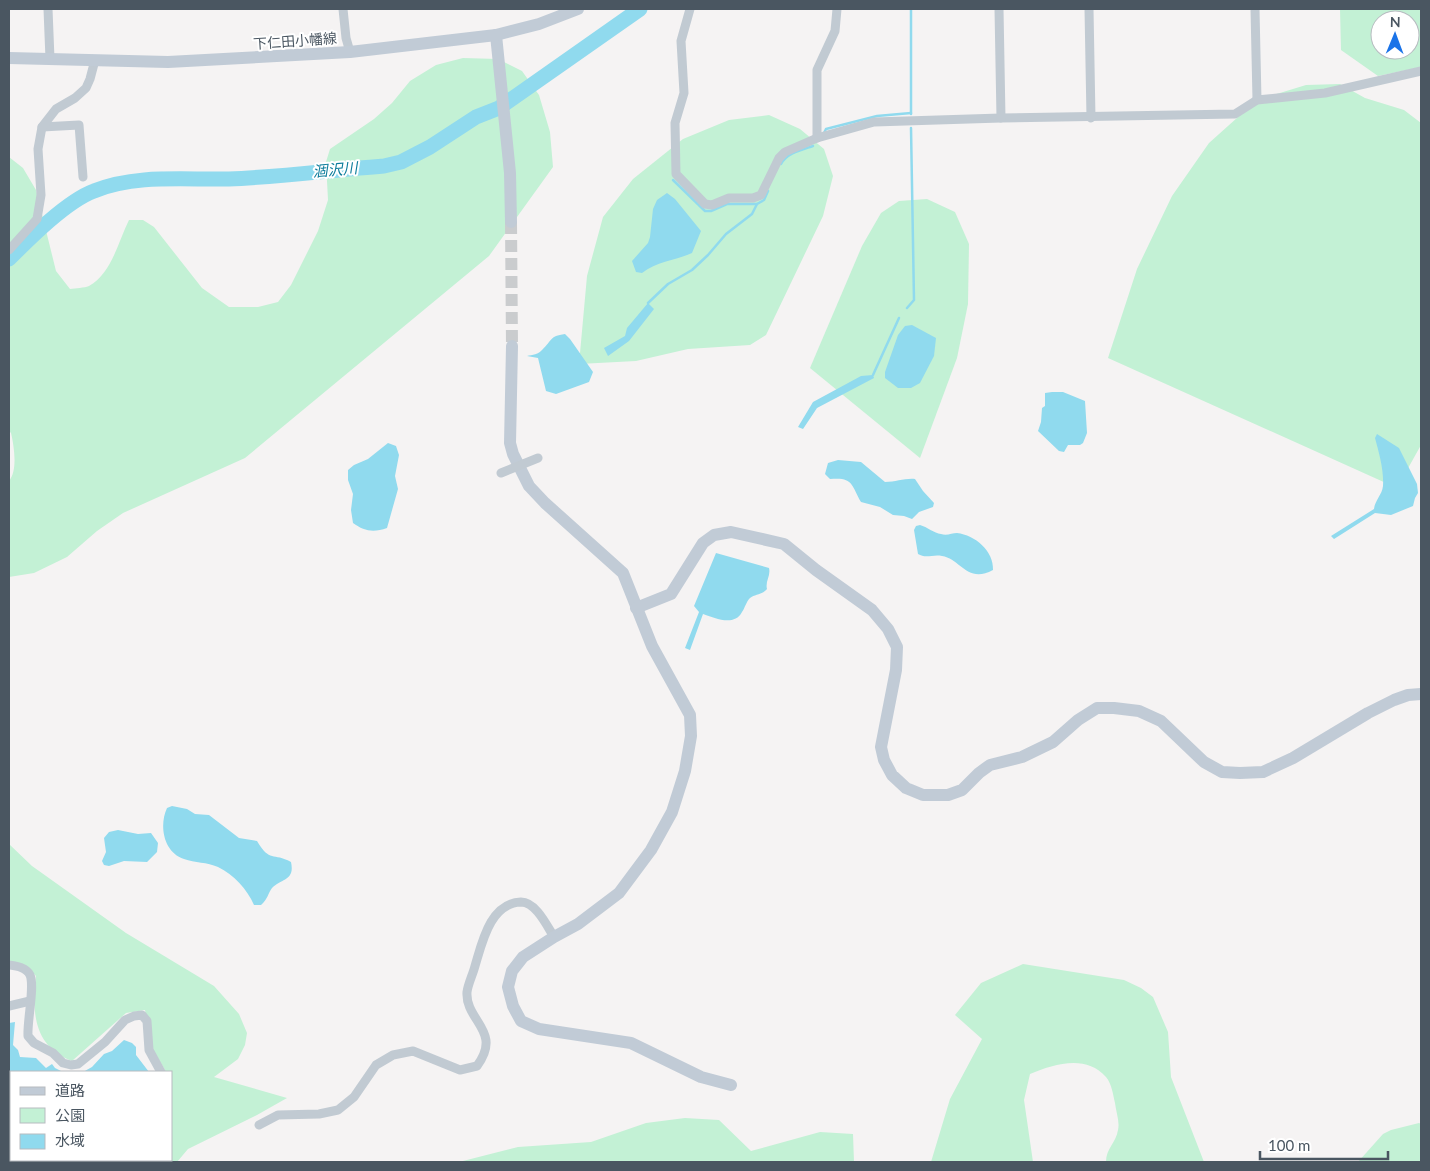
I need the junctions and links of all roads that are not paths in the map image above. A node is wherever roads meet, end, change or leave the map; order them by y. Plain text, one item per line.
1 (48, 9) edge
2 (343, 9) edge
3 (578, 9) edge
4 (690, 9) edge
5 (837, 9) edge
6 (999, 9) edge
7 (1089, 9) edge
8 (1255, 9) edge
9 (496, 34) junction
10 (350, 52) junction
11 (9, 58) edge
12 (50, 59) junction
13 (95, 60) junction
14 (1421, 71) edge
15 (1257, 100) junction
16 (1001, 118) junction
17 (1091, 118) junction
18 (42, 127) junction
19 (818, 138) junction
20 (83, 177) dead end
21 (511, 222) tunnel mouth
22 (9, 250) edge
23 (512, 346) tunnel mouth
24 (538, 458) dead end
25 (501, 472) dead end
26 (636, 608) junction
27 (1421, 694) edge
28 (554, 937) junction
29 (9, 965) edge
30 (30, 1001) junction
31 (9, 1006) edge
32 (160, 1071) edge
33 (731, 1085) dead end
34 (259, 1125) dead end

1 - 12 street
2 - 10 street
3 - 9 street, 下仁田小幡線
4 - 19 street
5 - 19 street
6 - 16 street
7 - 17 street
8 - 15 street
9 - 10 street, 下仁田小幡線
9 - 21 street
10 - 13 street, 下仁田小幡線
11 - 12 street, 下仁田小幡線
12 - 13 street, 下仁田小幡線
13 - 18 street
14 - 15 street
15 - 17 street
16 - 17 street
16 - 19 street
18 - 20 street
18 - 22 street
23 - 26 street
24 - 25 street, bridge
26 - 27 street
26 - 28 street
28 - 33 street
28 - 34 street
29 - 30 street
30 - 31 street
30 - 32 street

